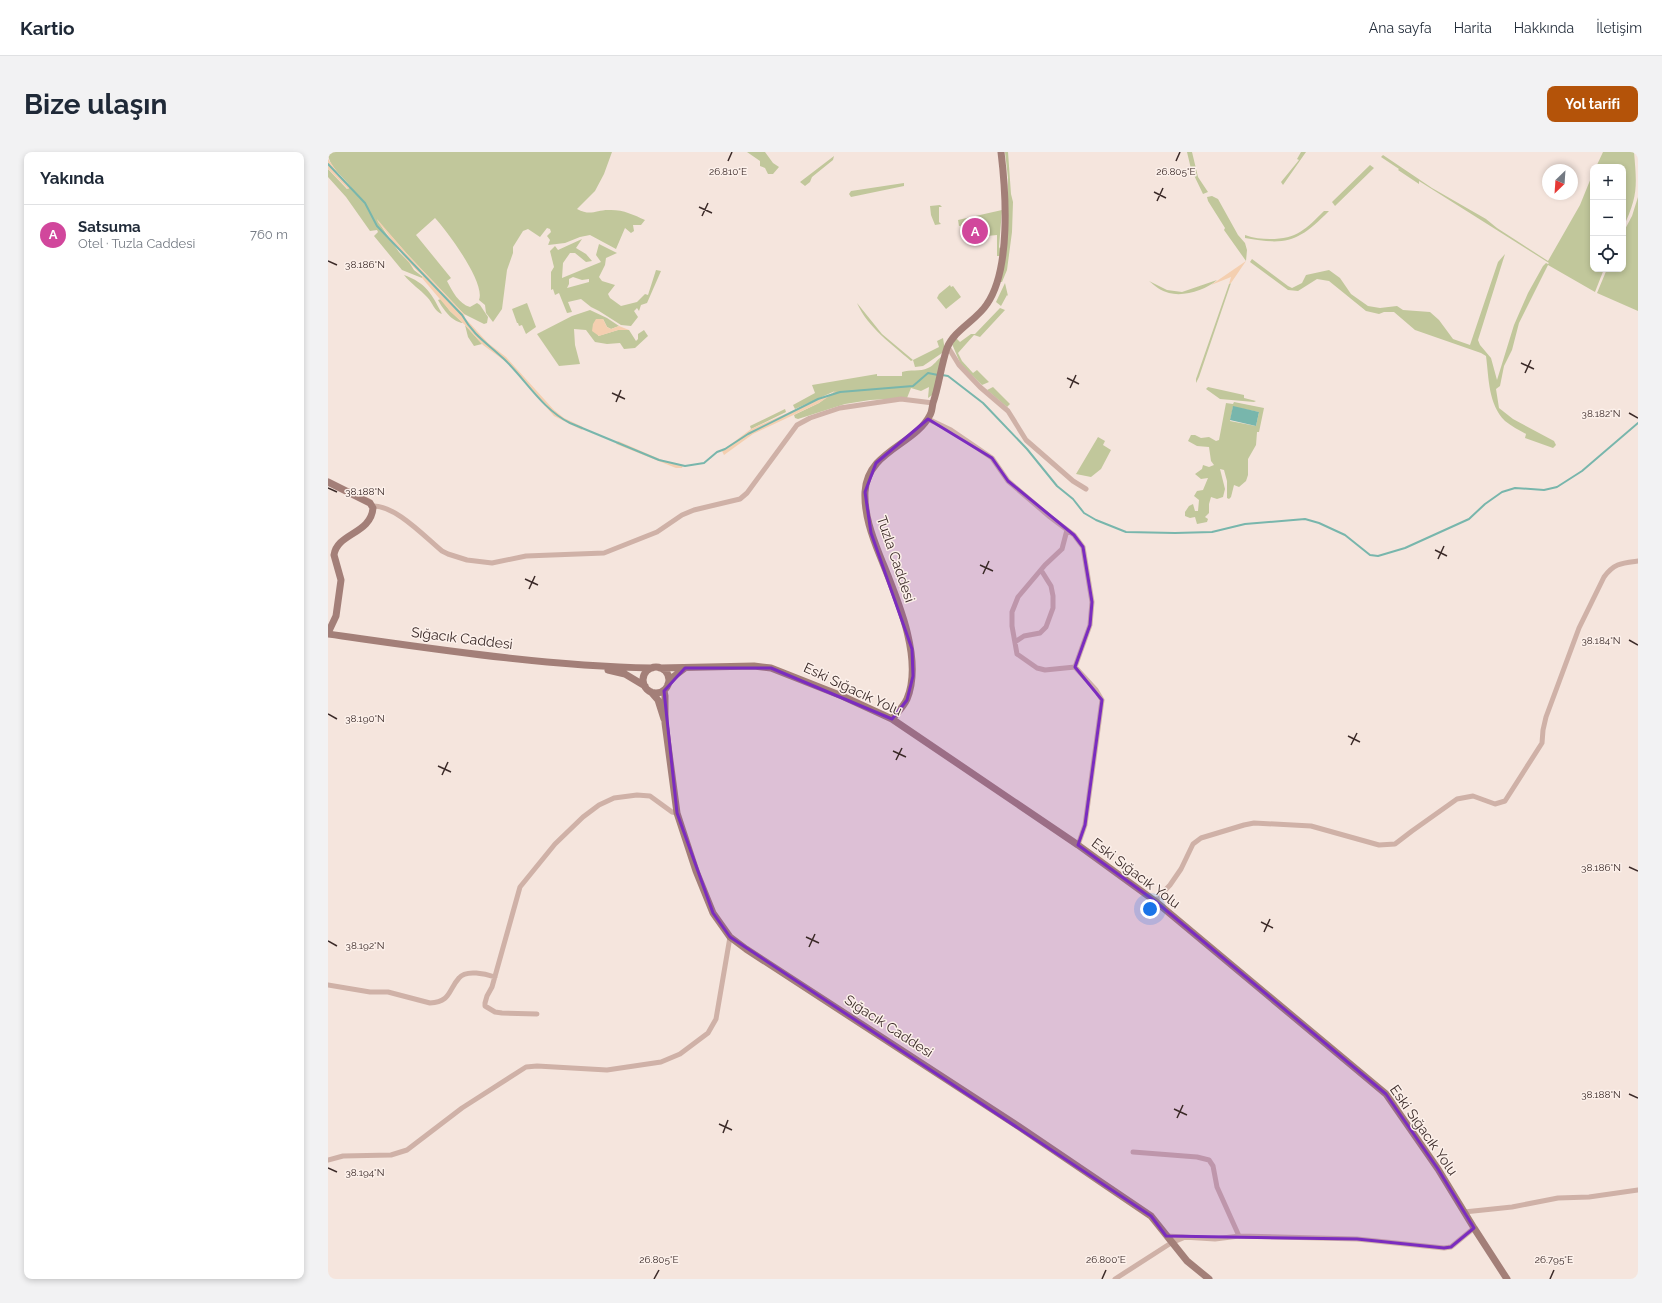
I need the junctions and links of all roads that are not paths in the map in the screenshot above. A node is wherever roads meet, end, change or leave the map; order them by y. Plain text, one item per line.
1 (1001, 152) edge
2 (948, 347) junction
3 (933, 403) junction
4 (928, 419) junction
5 (328, 482) edge
6 (1086, 489) dead end
7 (372, 506) junction
8 (1067, 530) junction
9 (1638, 561) edge
10 (1041, 570) junction
11 (328, 633) edge
12 (1015, 642) junction
13 (592, 666) junction
14 (1075, 667) junction
15 (652, 668) junction
16 (660, 668) junction
17 (685, 668) junction
18 (668, 684) junction
19 (645, 686) junction
20 (664, 691) junction
21 (651, 692) junction
22 (892, 719) junction
23 (665, 723) junction
24 (678, 813) junction
25 (1078, 845) junction
26 (1155, 901) junction
27 (730, 937) junction
28 (495, 977) junction
29 (328, 985) edge
30 (537, 1014) dead end
31 (1133, 1152) dead end
32 (328, 1160) edge
33 (1638, 1190) edge
34 (1464, 1212) junction
35 (1474, 1228) junction
36 (1166, 1236) junction
37 (1239, 1236) junction
38 (1186, 1237) junction
39 (1171, 1243) junction
40 (1115, 1279) edge
41 (1210, 1279) edge
42 (1507, 1279) edge

1 - 2 main road
2 - 3 main road, Tuzla Caddesi
2 - 6 street
3 - 4 main road, Tuzla Caddesi
3 - 7 street
4 - 8 street
4 - 22 main road, Tuzla Caddesi
5 - 7 main road
7 - 11 main road
8 - 10 street
8 - 14 street
9 - 26 street
10 - 12 street
10 - 12 street
11 - 13 main road, Sığacık Caddesi
12 - 14 street
13 - 15 main road
13 - 19 main road
14 - 25 street
15 - 16 main road
15 - 19 main road
16 - 17 main road, Eski Sığacık Yolu
16 - 18 main road
17 - 18 main road
17 - 22 main road, Eski Sığacık Yolu
18 - 20 main road
19 - 21 main road
20 - 21 main road
20 - 23 main road
21 - 23 main road
22 - 25 main road, Eski Sığacık Yolu
23 - 24 main road, Sığacık Caddesi
24 - 27 main road, Sığacık Caddesi
24 - 28 street
25 - 26 main road, Eski Sığacık Yolu
26 - 34 main road, Eski Sığacık Yolu
27 - 32 street
27 - 36 main road, Sığacık Caddesi
28 - 29 street
28 - 30 street
31 - 37 street
33 - 34 street
34 - 35 main road, Eski Sığacık Yolu
35 - 37 street
35 - 42 main road, Eski Sığacık Yolu
36 - 38 street
36 - 39 main road, Sığacık Caddesi
37 - 38 street
38 - 39 street
39 - 40 street
39 - 41 main road, Sığacık Caddesi

